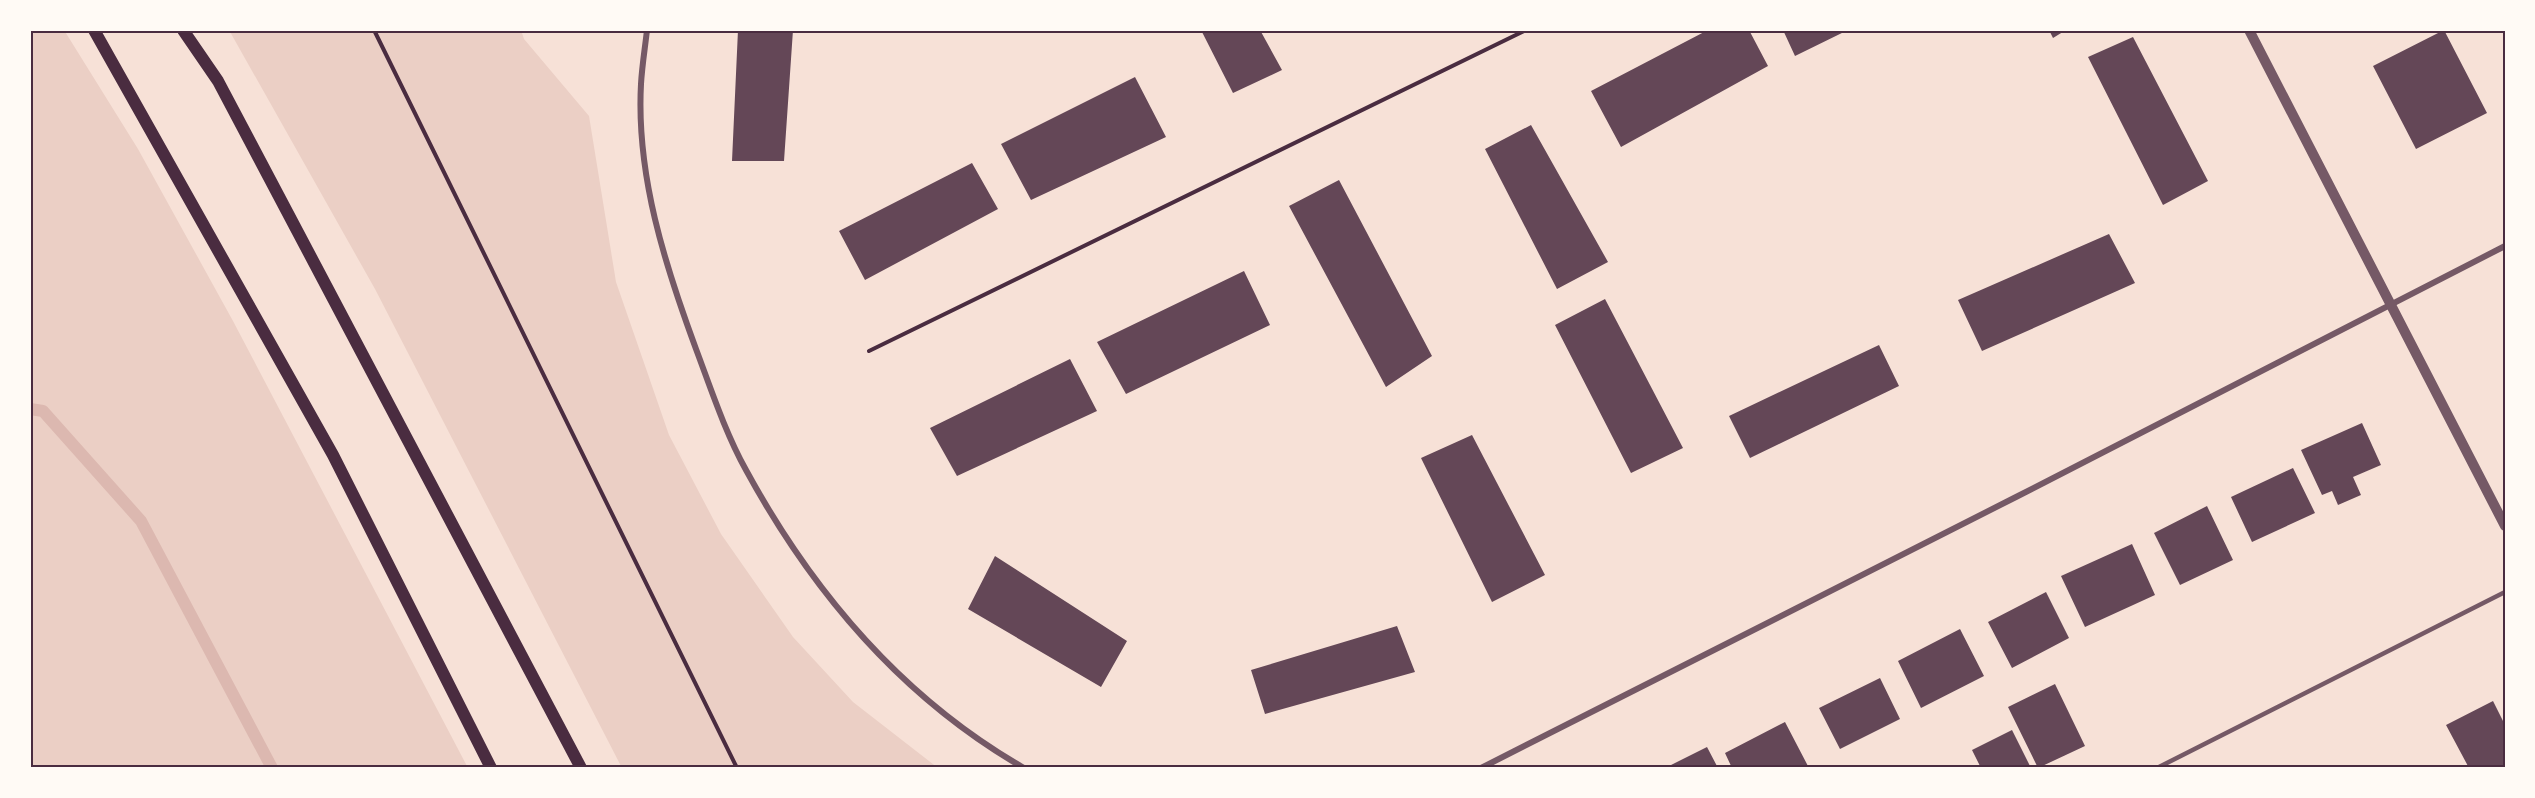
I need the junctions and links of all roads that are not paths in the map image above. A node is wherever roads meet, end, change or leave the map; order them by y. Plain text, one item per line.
1 (94, 30) edge
2 (183, 30) edge
3 (647, 30) edge
4 (2249, 30) edge
5 (2505, 246) edge
6 (2391, 304) junction
7 (2505, 526) edge
8 (2505, 592) edge
9 (491, 768) edge
10 (581, 768) edge
11 (1024, 768) edge
12 (1481, 768) edge
13 (2157, 768) edge

1 - 9 main road
2 - 10 main road
3 - 11 street
4 - 6 street
5 - 6 street
6 - 7 street
6 - 12 street
8 - 13 lane

